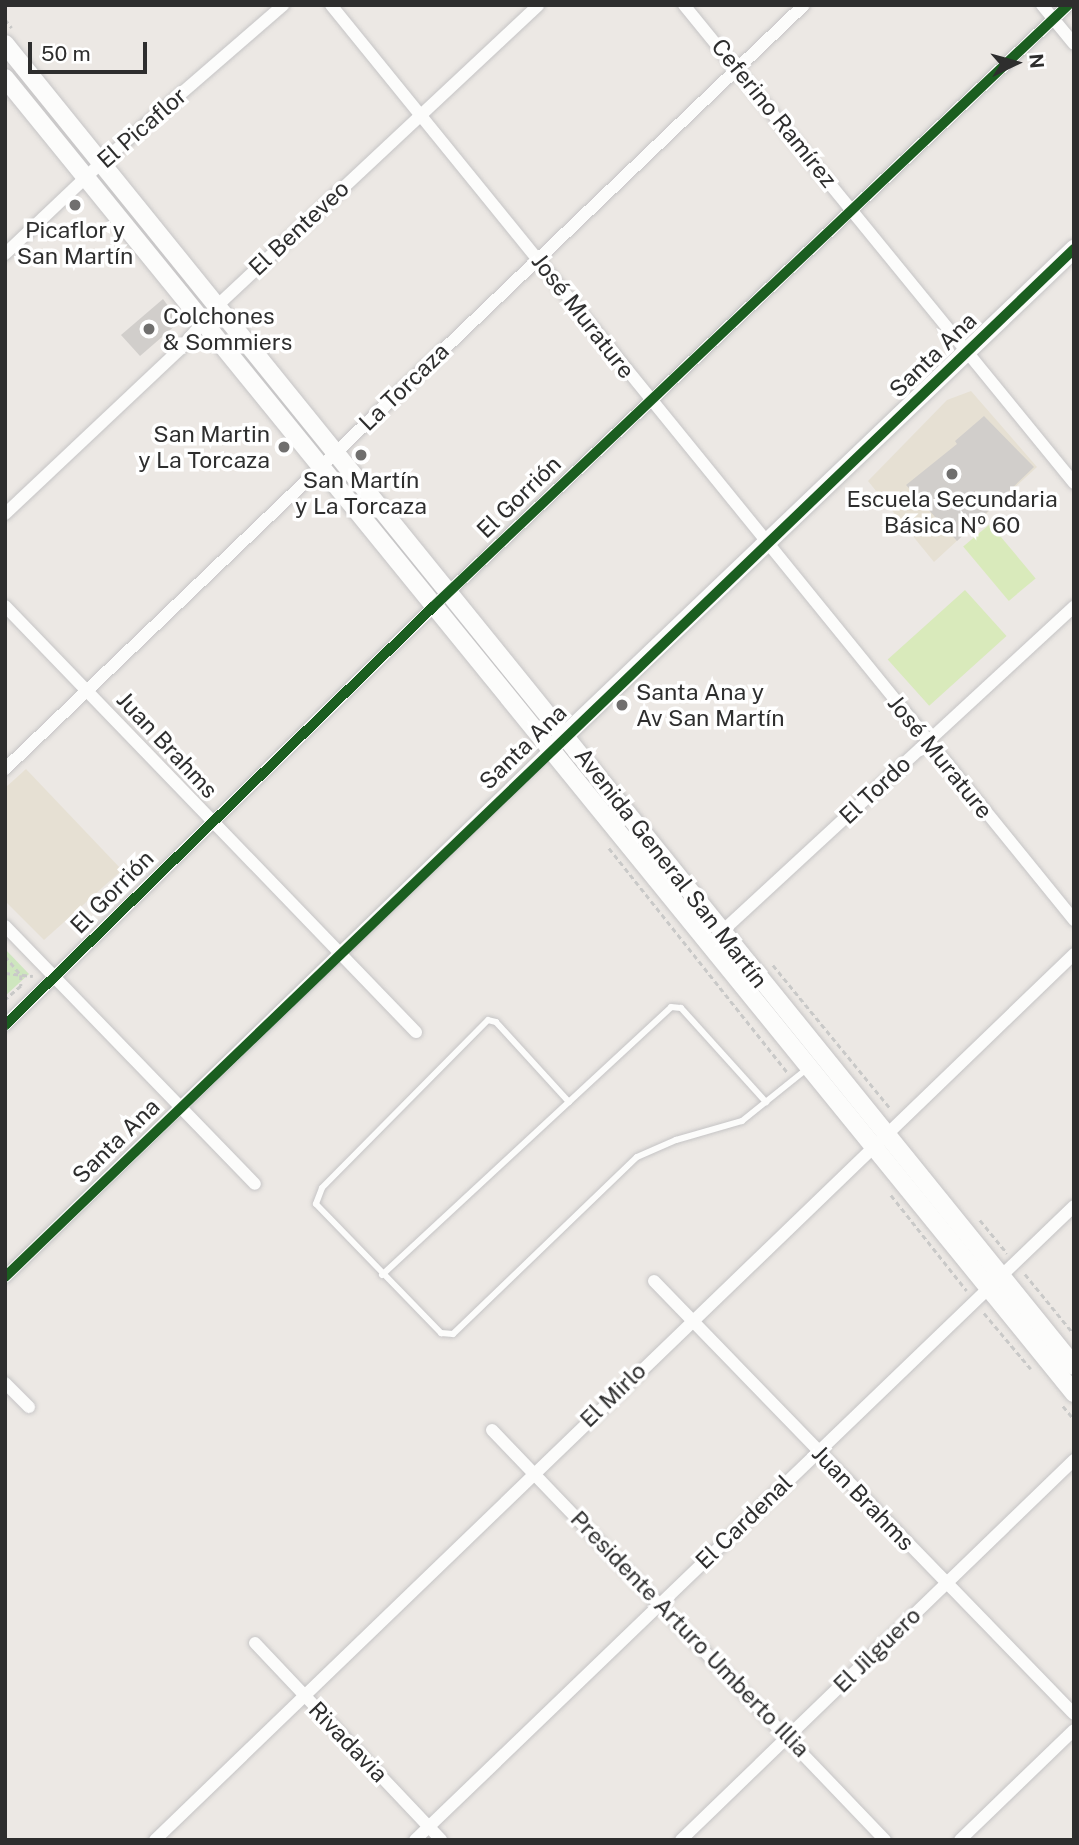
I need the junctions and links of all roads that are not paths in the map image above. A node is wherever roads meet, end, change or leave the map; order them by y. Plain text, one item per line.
1 (284, 5) edge
2 (331, 5) edge
3 (538, 5) edge
4 (684, 5) edge
5 (804, 5) edge
6 (1042, 5) edge
7 (1068, 5) edge
8 (1053, 19) junction
9 (5, 44) edge
10 (1074, 44) edge
11 (738, 68) junction
12 (5, 78) edge
13 (422, 113) junction
14 (102, 162) junction
15 (87, 176) junction
16 (854, 211) junction
17 (1074, 249) edge
18 (5, 254) edge
19 (538, 259) junction
20 (219, 304) junction
21 (203, 323) junction
22 (966, 352) junction
23 (651, 401) junction
24 (336, 452) junction
25 (320, 467) junction
26 (1074, 483) edge
27 (5, 514) edge
28 (770, 543) junction
29 (449, 593) junction
30 (5, 606) edge
31 (1074, 606) edge
32 (433, 607) junction
33 (87, 691) junction
34 (565, 734) junction
35 (927, 741) junction
36 (551, 749) junction
37 (5, 769) edge
38 (211, 823) junction
39 (1074, 920) edge
40 (5, 926) edge
41 (721, 932) junction
42 (707, 944) junction
43 (341, 952) junction
44 (1074, 954) edge
45 (54, 978) junction
46 (5, 1025) edge
47 (416, 1032) dead end
48 (814, 1062) junction
49 (569, 1102) junction
50 (766, 1102) junction
51 (181, 1108) junction
52 (878, 1142) junction
53 (256, 1184) dead end
54 (1074, 1206) edge
55 (382, 1275) junction
56 (1001, 1276) junction
57 (5, 1277) edge
58 (654, 1281) dead end
59 (988, 1290) junction
60 (691, 1318) junction
61 (1074, 1366) edge
62 (5, 1383) edge
63 (1074, 1394) edge
64 (29, 1407) dead end
65 (492, 1430) dead end
66 (818, 1451) junction
67 (1074, 1460) edge
68 (534, 1472) junction
69 (946, 1583) junction
70 (659, 1603) junction
71 (256, 1643) dead end
72 (305, 1698) junction
73 (1074, 1714) edge
74 (1074, 1730) edge
75 (788, 1737) junction
76 (429, 1827) junction
77 (155, 1840) edge
78 (415, 1840) edge
79 (441, 1840) edge
80 (681, 1840) edge
81 (886, 1840) edge
82 (960, 1840) edge

1 - 14 street, El Picaflor
2 - 13 street, José Murature
3 - 13 street, El Benteveo
4 - 11 street, Ceferino Ramírez
5 - 11 street, La Torcaza
6 - 8 street
7 - 8 street, El Gorrión
8 - 10 street
8 - 16 street, El Gorrión
9 - 14 main road, Avenida General San Martín
11 - 16 street, Ceferino Ramírez
11 - 19 street, La Torcaza
12 - 15 main road, Avenida General San Martín
13 - 19 street, José Murature
13 - 20 street, El Benteveo
14 - 15 street, El Picaflor
14 - 20 main road, Avenida General San Martín
15 - 18 street, El Picaflor
15 - 21 main road, Avenida General San Martín
16 - 22 street, Ceferino Ramírez
16 - 23 street, El Gorrión
17 - 22 main road, Santa Ana
19 - 23 street, José Murature
19 - 24 street, La Torcaza
20 - 21 street, El Benteveo
20 - 24 main road, Avenida General San Martín
21 - 25 main road, Avenida General San Martín
21 - 27 street, El Benteveo
22 - 26 street, Ceferino Ramírez
22 - 28 main road, Santa Ana
23 - 28 street, José Murature
23 - 29 street, El Gorrión
24 - 25 street, La Torcaza
24 - 29 main road, Avenida General San Martín
25 - 32 main road, Avenida General San Martín
25 - 33 street, La Torcaza
28 - 34 main road, Santa Ana
28 - 35 street, José Murature
29 - 32 street, El Gorrión
29 - 34 main road, Avenida General San Martín
30 - 33 street, Juan Brahms
31 - 35 street, El Tordo
32 - 36 main road, Avenida General San Martín
32 - 38 street, El Gorrión
33 - 37 street, La Torcaza
33 - 38 street, Juan Brahms
34 - 36 main road, Santa Ana
34 - 41 main road, Avenida General San Martín
35 - 39 street, José Murature
35 - 41 street, El Tordo
36 - 42 main road, Avenida General San Martín
36 - 43 street, Santa Ana
38 - 43 street, Juan Brahms
38 - 45 street, El Gorrión
40 - 45 street
41 - 42 street, El Tordo
41 - 48 main road, Avenida General San Martín
42 - 48 main road, Avenida General San Martín
43 - 47 street, Juan Brahms
43 - 51 street, Santa Ana
44 - 52 street, El Mirlo
45 - 46 street, El Gorrión
45 - 51 street
48 - 50 lane
48 - 52 main road, Avenida General San Martín
49 - 50 lane
49 - 55 lane
49 - 55 lane
50 - 55 lane
51 - 53 street
51 - 57 street, Santa Ana
52 - 56 main road, Avenida General San Martín
52 - 59 main road, Avenida General San Martín
52 - 60 street, El Mirlo
54 - 56 street, El Cardenal
56 - 59 street, El Cardenal
56 - 61 main road, Avenida General San Martín
58 - 60 street, Juan Brahms
59 - 63 main road, Avenida General San Martín
59 - 66 street, El Cardenal
60 - 66 street, Juan Brahms
60 - 68 street, El Mirlo
62 - 64 street
65 - 68 street, Presidente Arturo Umberto Illia
66 - 69 street, Juan Brahms
66 - 70 street, El Cardenal
67 - 69 street, El Jilguero
68 - 70 street, Presidente Arturo Umberto Illia
68 - 72 street, El Mirlo
69 - 73 street, Juan Brahms
69 - 75 street, El Jilguero
70 - 75 street, Presidente Arturo Umberto Illia
70 - 76 street, El Cardenal
71 - 72 street, Rivadavia
72 - 76 street, Rivadavia
72 - 77 street, El Mirlo
74 - 82 street
75 - 80 street, El Jilguero
75 - 81 street, Presidente Arturo Umberto Illia
76 - 78 street, El Cardenal
76 - 79 street, Rivadavia

